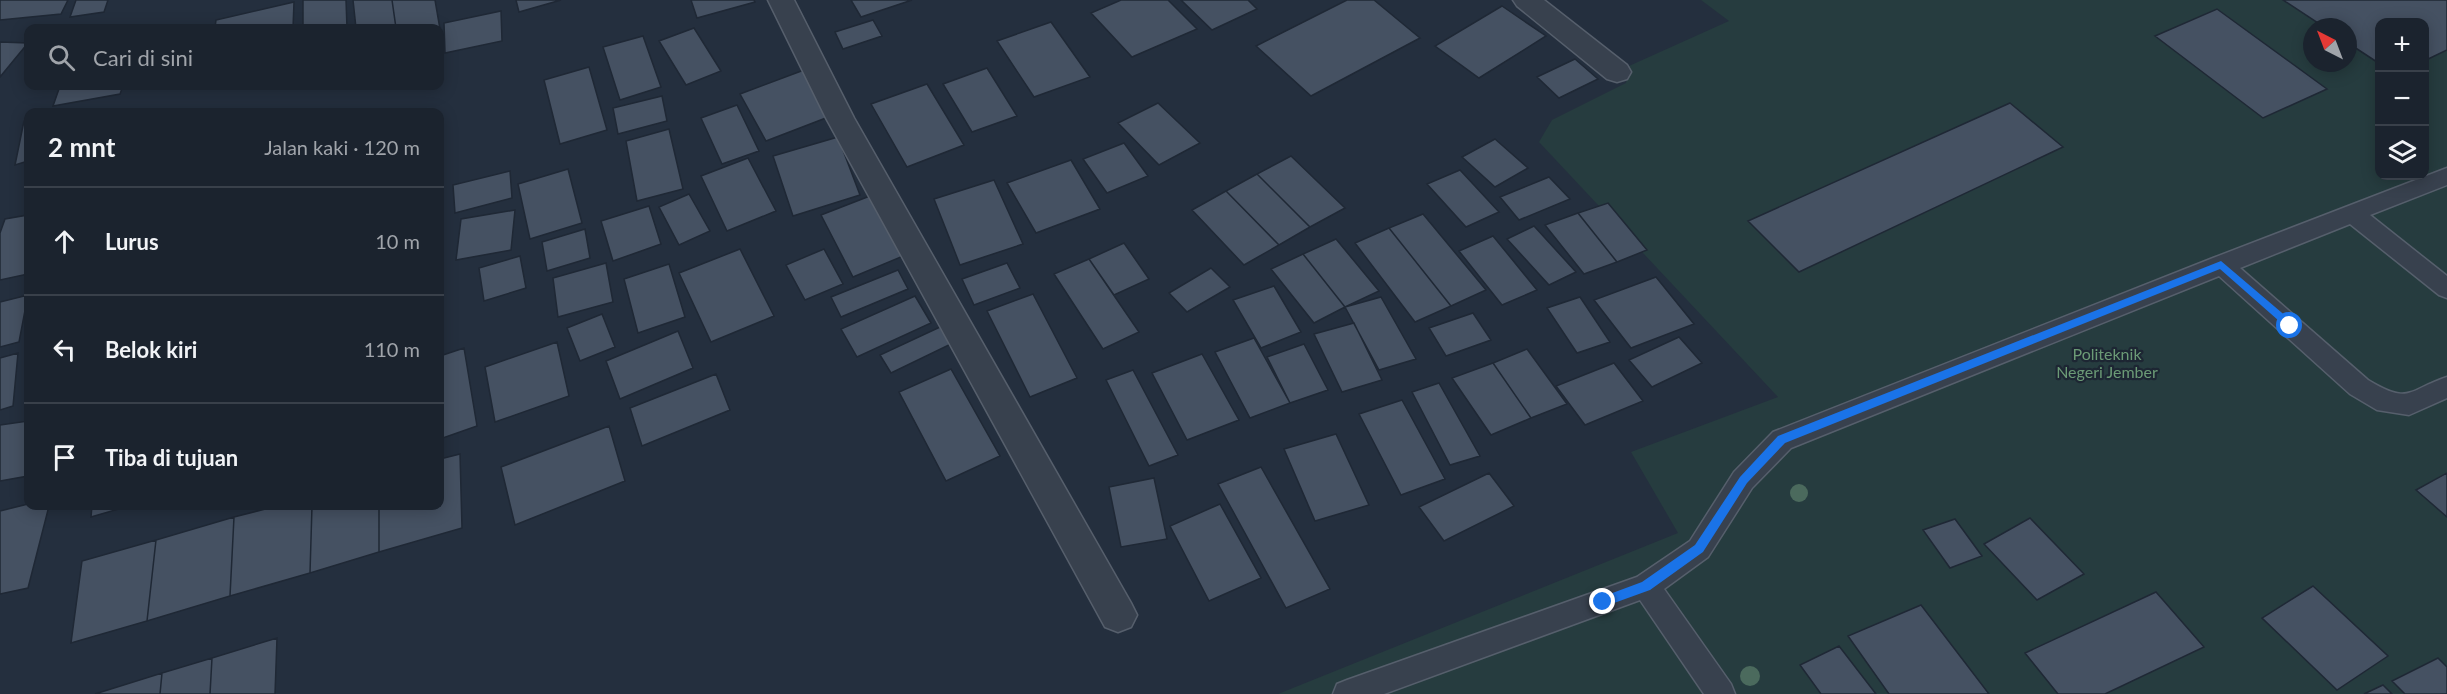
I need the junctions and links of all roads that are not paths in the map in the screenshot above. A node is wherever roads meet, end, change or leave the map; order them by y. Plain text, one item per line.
1 (781, 0) edge
2 (1526, 0) edge
3 (1617, 72) dead end
4 (2447, 176) edge
5 (2352, 213) junction
6 (2221, 264) junction
7 (2447, 289) edge
8 (2447, 387) edge
9 (1646, 586) junction
10 (1118, 615) dead end
11 (1347, 694) edge
12 (1721, 694) edge

1 - 10 street
2 - 3 street
4 - 5 lane
5 - 6 lane
5 - 7 lane
6 - 8 lane
6 - 9 lane
9 - 11 lane
9 - 12 lane

